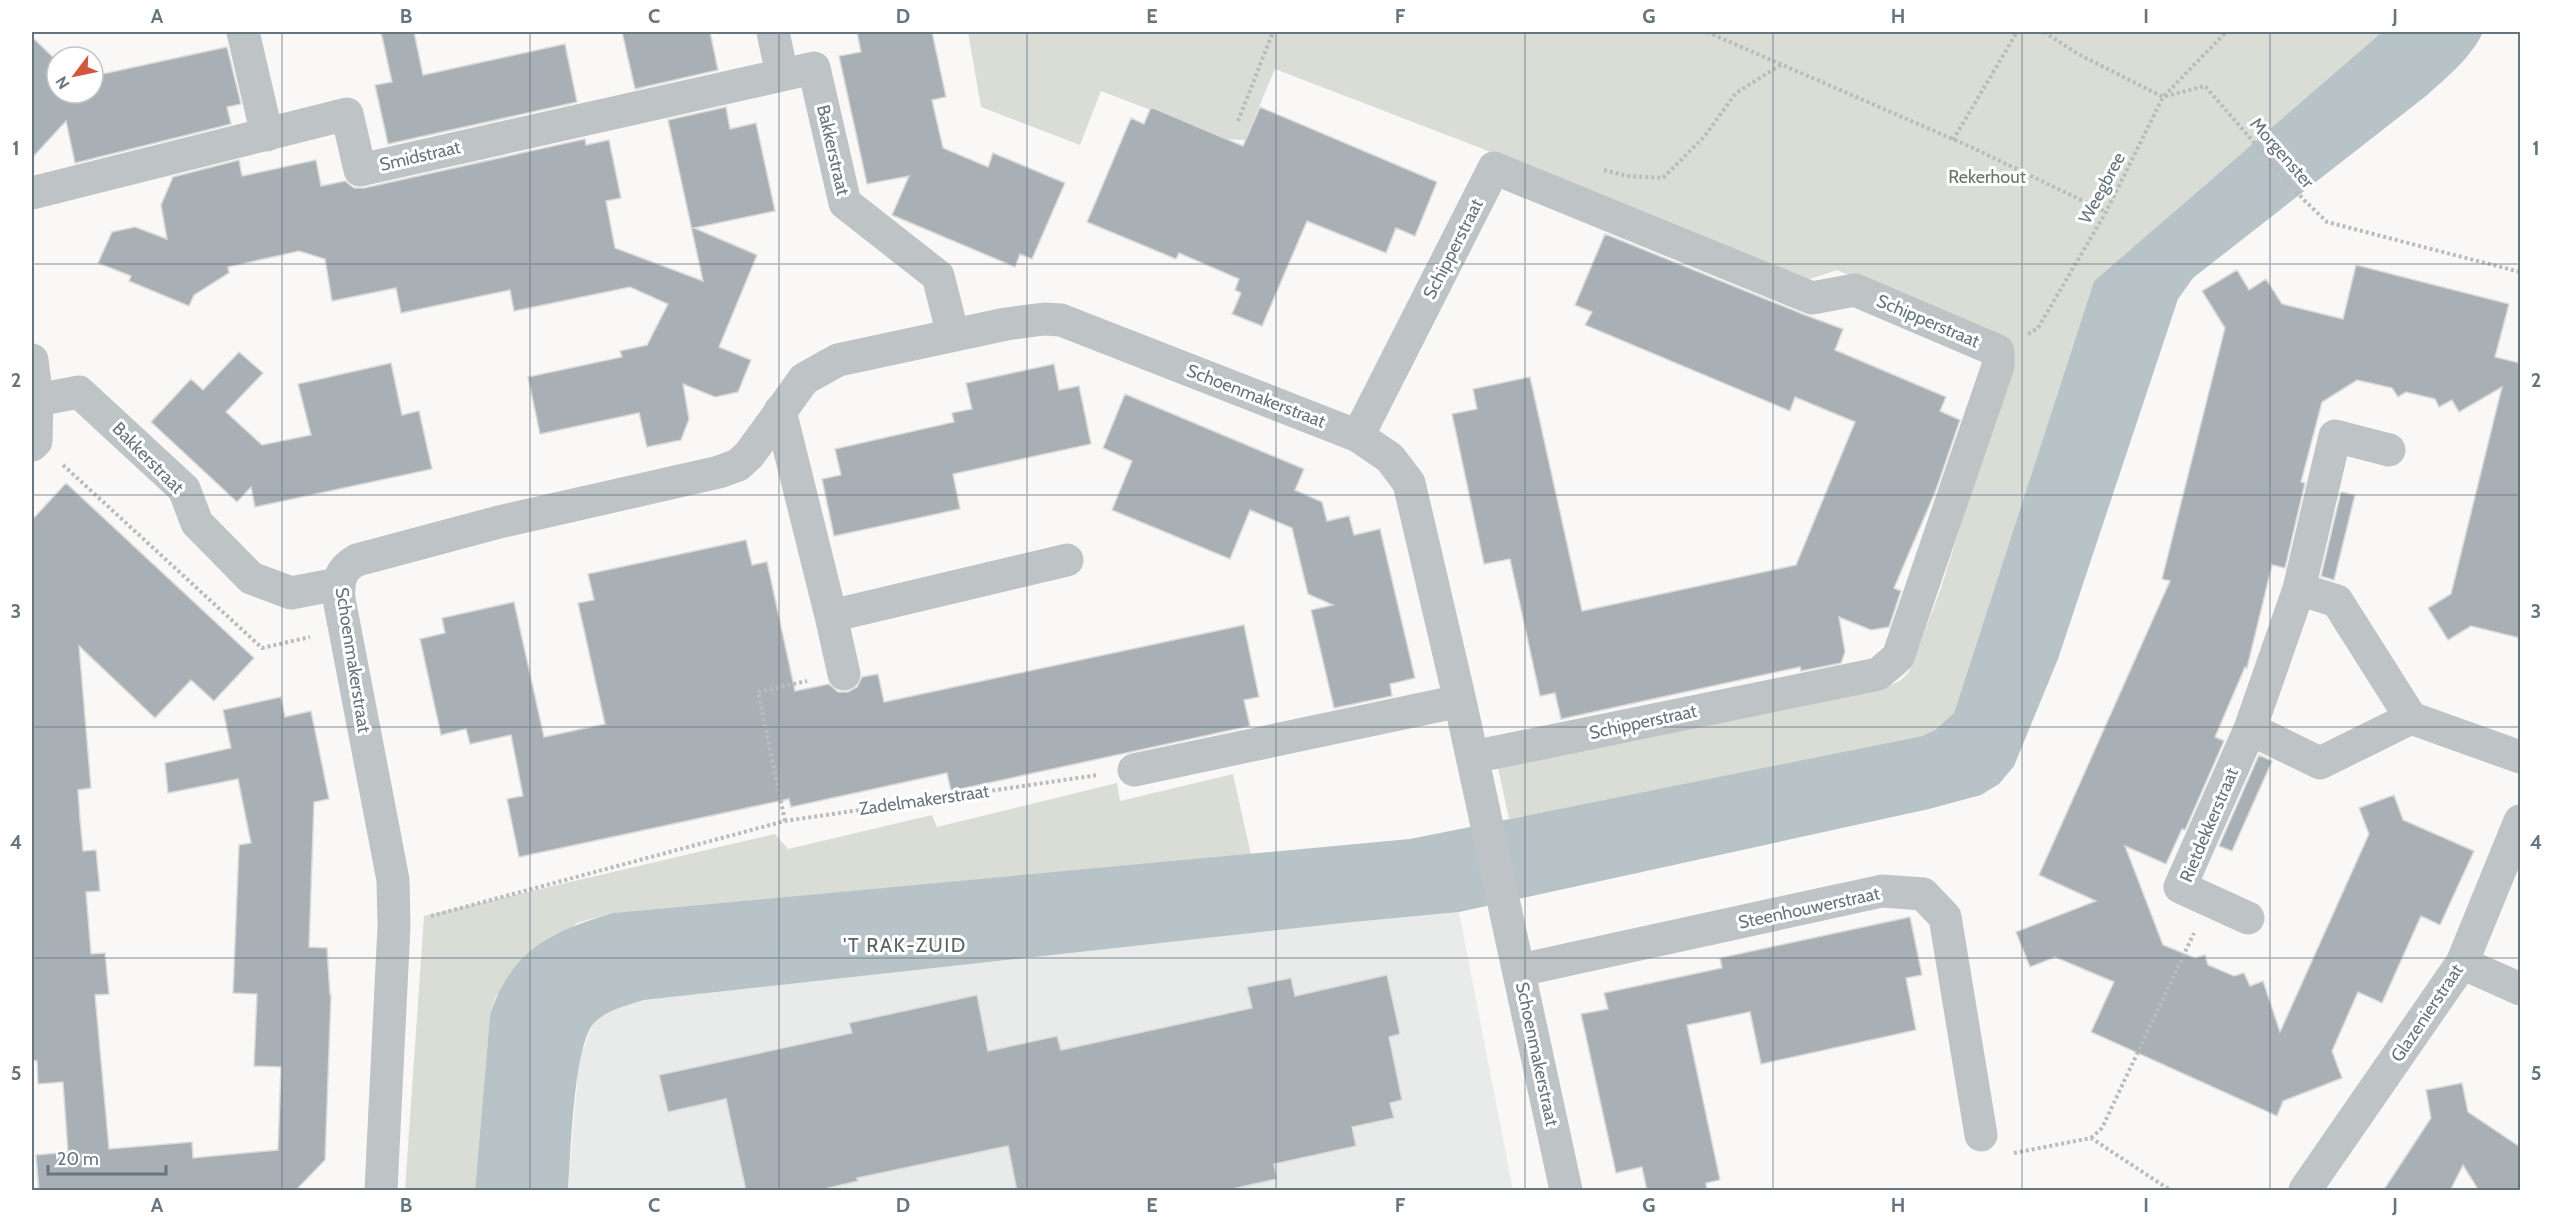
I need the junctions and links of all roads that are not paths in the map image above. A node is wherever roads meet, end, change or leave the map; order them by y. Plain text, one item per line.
1 (243, 32) edge
2 (773, 32) edge
3 (782, 75) junction
4 (267, 135) junction
5 (32, 193) edge
6 (953, 335) junction
7 (32, 360) edge
8 (37, 400) junction
9 (780, 411) junction
10 (1358, 436) junction
11 (32, 445) edge
12 (2390, 450) dead end
13 (1067, 560) dead end
14 (339, 584) junction
15 (2299, 589) junction
16 (831, 616) junction
17 (844, 674) road end
18 (1460, 701) junction
19 (2410, 718) junction
20 (2250, 729) junction
21 (1473, 757) junction
22 (2520, 757) edge
23 (1134, 770) road end
24 (2520, 821) edge
25 (2248, 918) dead end
26 (2462, 963) junction
27 (1520, 970) junction
28 (2520, 989) edge
29 (1981, 1135) road end
30 (381, 1191) edge
31 (1566, 1191) edge
32 (2305, 1191) edge

1 - 4 street
2 - 3 street
3 - 4 street, Smidstraat
3 - 6 street, Bakkerstraat
4 - 5 street, Smidstraat
6 - 9 street, Schoenmakerstraat
6 - 10 street, Schoenmakerstraat
7 - 8 street
8 - 11 street
8 - 14 street, Bakkerstraat
9 - 14 street, Schoenmakerstraat
9 - 16 street
10 - 18 street, Schoenmakerstraat
10 - 21 street, Schipperstraat
12 - 15 street, Rietdekkerstraat
13 - 16 street
14 - 30 street, Schoenmakerstraat
15 - 19 street
15 - 20 street, Rietdekkerstraat
16 - 17 street
18 - 21 street, Schoenmakerstraat
18 - 23 street
19 - 20 street
19 - 22 street
20 - 25 street, Rietdekkerstraat
21 - 27 street, Schoenmakerstraat
24 - 26 street, Glazenierstraat
26 - 28 street
26 - 32 street, Glazenierstraat
27 - 29 street, Steenhouwerstraat
27 - 31 street, Schoenmakerstraat

